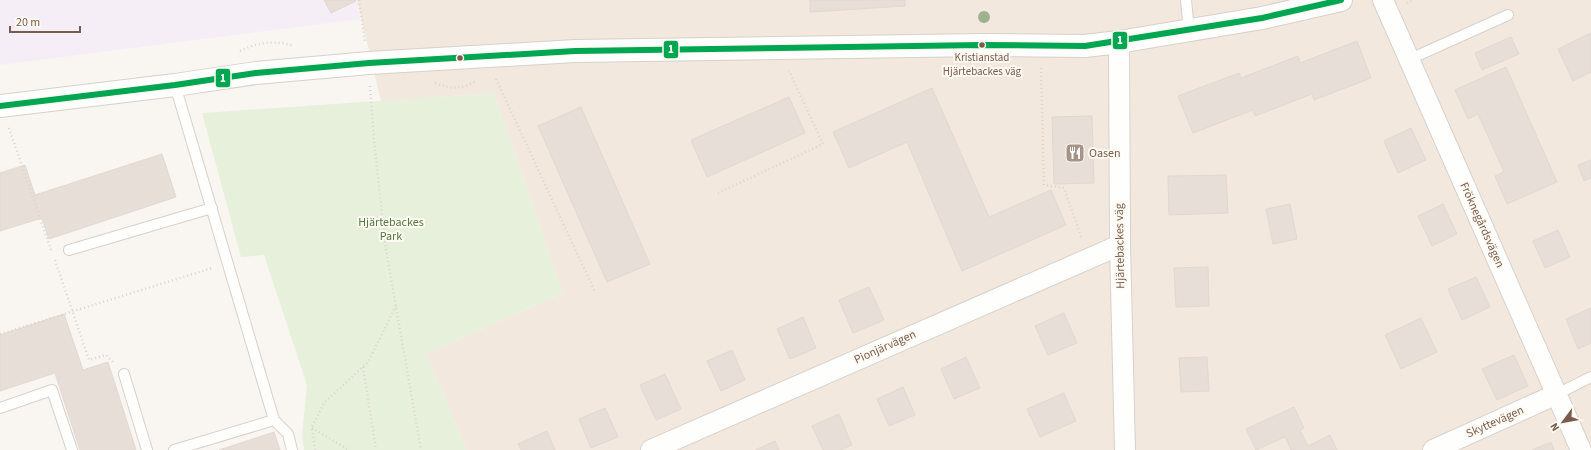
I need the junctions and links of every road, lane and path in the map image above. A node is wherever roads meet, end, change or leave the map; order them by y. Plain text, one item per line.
1 (359, 0) edge
2 (1186, 0) edge
3 (1341, 0) edge
4 (1383, 0) edge
5 (1508, 15) dead end
6 (1189, 30) junction
7 (1119, 42) junction
8 (1410, 59) junction
9 (1041, 62) dead end
10 (368, 63) junction
11 (787, 67) dead end
12 (494, 73) dead end
13 (175, 86) junction
14 (0, 106) edge
15 (718, 193) dead end
16 (212, 208) junction
17 (1120, 245) junction
18 (69, 250) dead end
19 (1088, 258) junction
20 (228, 263) junction
21 (595, 292) dead end
22 (396, 305) junction
23 (0, 334) edge
24 (363, 367) junction
25 (124, 374) dead end
26 (1591, 377) edge
27 (1557, 394) junction
28 (0, 408) edge
29 (274, 420) junction
30 (312, 428) junction
31 (72, 450) edge
32 (147, 450) edge
33 (174, 450) edge
34 (292, 450) edge
35 (315, 450) edge
36 (349, 450) edge
37 (376, 450) edge
38 (421, 450) edge
39 (650, 450) edge
40 (1125, 450) edge
41 (1433, 450) edge
42 (1581, 450) edge

1 - 10 path
2 - 6 lane
3 - 6 street
4 - 8 street, Fröknegårdsvägen
5 - 8 lane
6 - 7 street
7 - 10 street
7 - 17 street, Hjärtebackes väg
8 - 27 street, Fröknegårdsvägen
9 - 19 path
10 - 13 street
10 - 22 path
11 - 15 path
12 - 21 path
13 - 14 street
13 - 16 lane
16 - 18 lane
16 - 20 lane
17 - 19 street, Pionjärvägen
17 - 40 street, Hjärtebackes väg
19 - 39 street, Pionjärvägen
20 - 23 path
20 - 29 lane
22 - 24 path
22 - 38 path
24 - 30 path
24 - 37 path
25 - 32 lane
26 - 27 lane
27 - 41 street, Skyttevägen
27 - 42 street, Fröknegårdsvägen
28 - 31 lane
29 - 33 lane
29 - 34 lane
30 - 35 path
30 - 36 path

